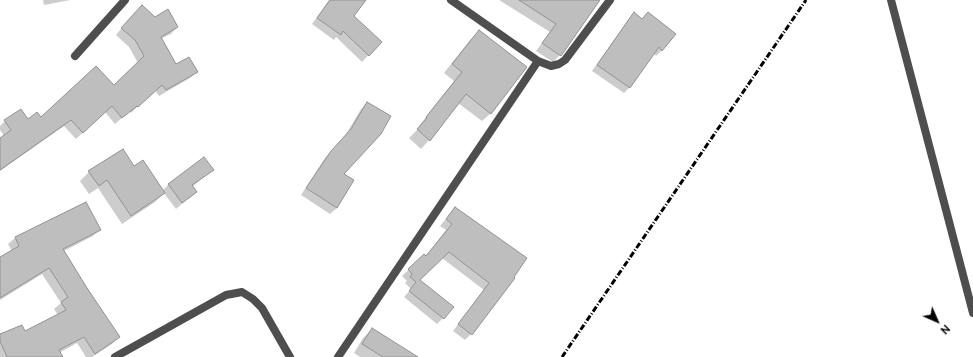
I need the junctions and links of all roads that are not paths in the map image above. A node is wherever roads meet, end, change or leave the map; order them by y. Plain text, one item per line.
1 (125, 0) edge
2 (451, 0) edge
3 (610, 0) edge
4 (891, 0) edge
5 (75, 56) dead end
6 (538, 61) junction
7 (973, 313) edge
8 (115, 357) edge
9 (290, 357) edge
10 (338, 357) edge

1 - 5 street
2 - 6 street
3 - 6 street
4 - 7 street
6 - 10 street
8 - 9 street

